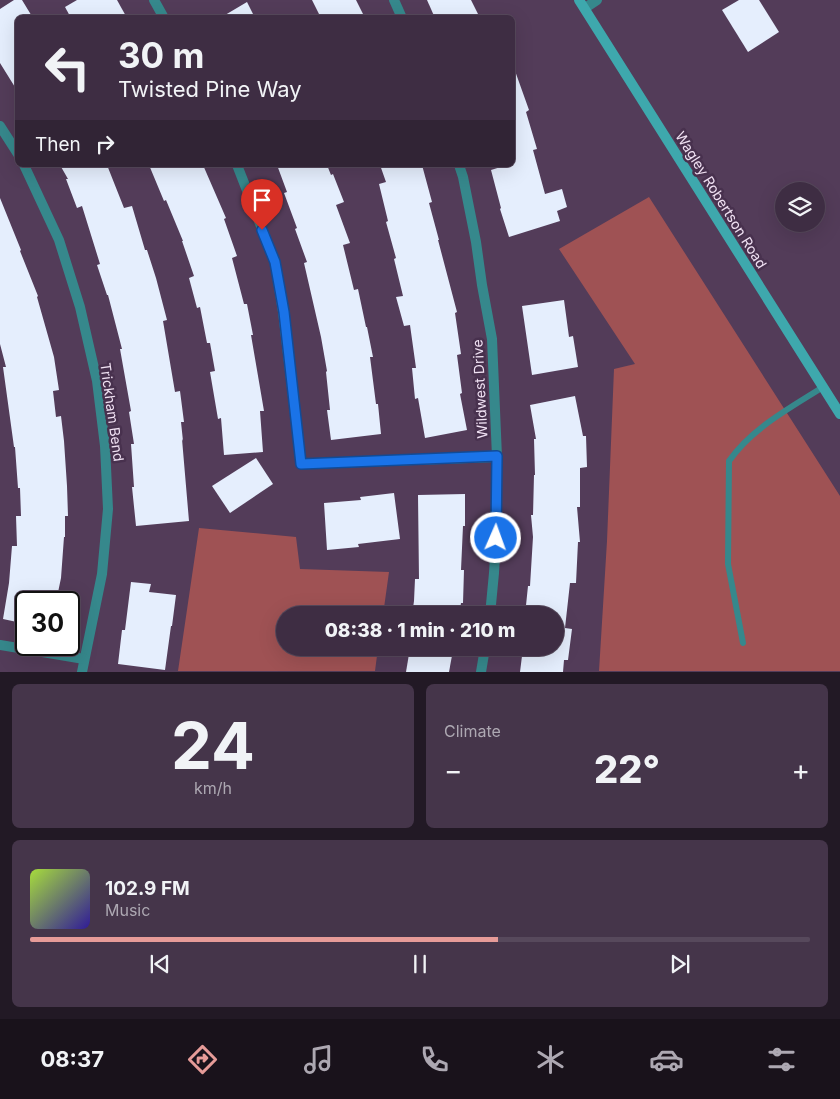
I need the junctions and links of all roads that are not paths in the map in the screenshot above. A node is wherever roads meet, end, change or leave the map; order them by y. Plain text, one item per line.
1 (154, 0) edge
2 (394, 0) edge
3 (597, 0) edge
4 (582, 4) edge
5 (162, 15) edge
6 (401, 15) edge
7 (0, 126) edge
8 (15, 149) edge
9 (25, 167) edge
10 (237, 167) edge
11 (460, 167) edge
12 (823, 387) junction
13 (840, 414) edge
14 (497, 456) junction
15 (491, 606) edge
16 (743, 643) dead end
17 (0, 645) edge
18 (484, 656) edge
19 (84, 659) junction
20 (82, 672) edge
21 (481, 672) edge

1 - 5 street
2 - 6 street
3 - 4 street
4 - 12 street, Wagley Robertson Road
7 - 8 street
9 - 19 street, Trickham Bend
10 - 14 street
11 - 14 street, Wildwest Drive
12 - 13 street, Wagley Robertson Road
12 - 16 lane
14 - 15 street, Wildwest Drive
17 - 19 street
18 - 21 street
19 - 20 street, Trickham Bend

